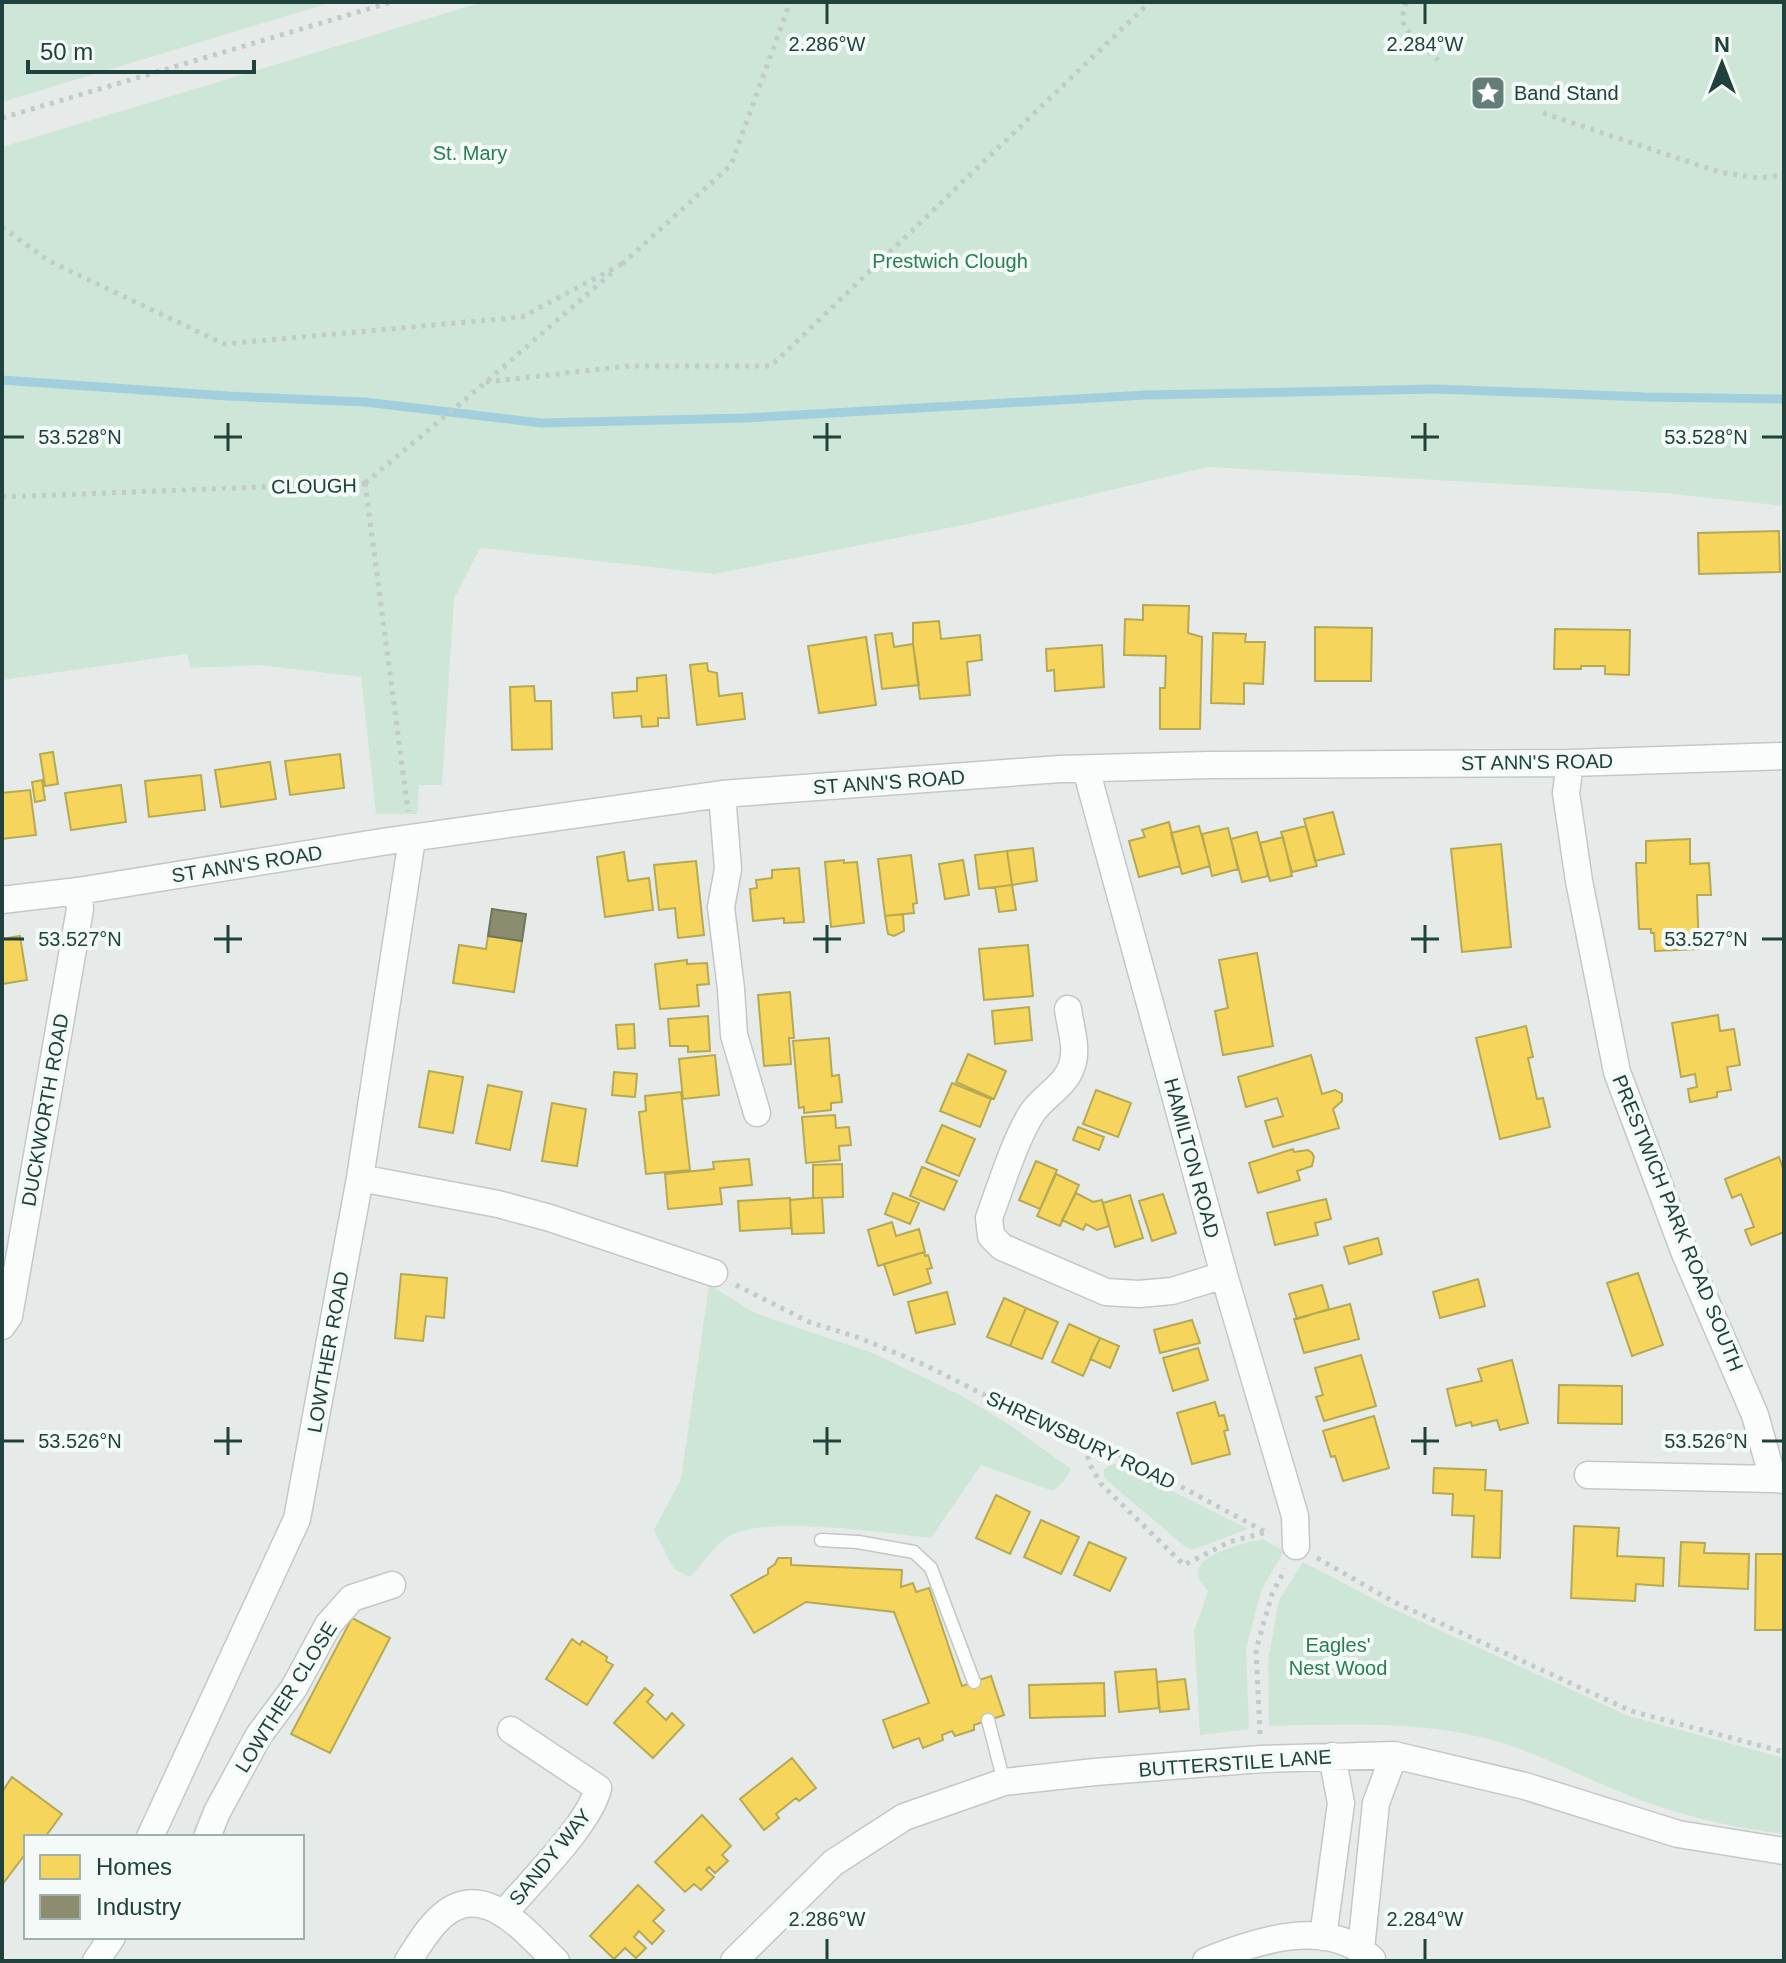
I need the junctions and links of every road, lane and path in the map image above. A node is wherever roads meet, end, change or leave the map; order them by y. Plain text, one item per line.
1 (392, 2) edge
2 (790, 2) edge
3 (1150, 2) edge
4 (1406, 2) edge
5 (1438, 60) dead end
6 (1543, 113) dead end
7 (2, 118) edge
8 (1784, 175) edge
9 (2, 227) edge
10 (622, 264) junction
11 (486, 382) junction
12 (365, 483) junction
13 (2, 497) edge
14 (1784, 756) edge
15 (1570, 763) junction
16 (1086, 769) junction
17 (722, 794) junction
18 (412, 839) junction
19 (78, 891) junction
20 (2, 900) edge
21 (1068, 1009) dead end
22 (757, 1113) dead end
23 (360, 1178) junction
24 (714, 1273) joint
25 (1224, 1275) junction
26 (2, 1326) edge
27 (1086, 1446) junction
28 (1588, 1475) dead end
29 (1779, 1480) edge
30 (1267, 1532) junction
31 (821, 1540) dead end
32 (1296, 1546) junction
33 (392, 1585) dead end
34 (974, 1682) dead end
35 (988, 1720) dead end
36 (511, 1730) dead end
37 (1784, 1752) edge
38 (1394, 1755) junction
39 (1332, 1756) junction
40 (1261, 1759) junction
41 (1004, 1782) junction
42 (151, 1835) edge
43 (208, 1835) edge
44 (1784, 1851) edge
45 (505, 1912) junction
46 (1323, 1937) junction
47 (1367, 1955) edge
48 (408, 1961) edge
49 (556, 1961) edge
50 (734, 1961) edge
51 (1206, 1961) edge

1 - 7 path
2 - 10 path
3 - 11 path
4 - 5 path
6 - 8 path
9 - 10 path
10 - 11 path
11 - 12 path
12 - 13 path, CLOUGH
12 - 18 path, CLOUGH
14 - 15 street, ST ANN'S ROAD
15 - 16 street, ST ANN'S ROAD
15 - 29 street, PRESTWICH PARK ROAD SOUTH
16 - 17 street, ST ANN'S ROAD
16 - 25 street, HAMILTON ROAD
17 - 18 street, ST ANN'S ROAD
17 - 22 street
18 - 19 street, ST ANN'S ROAD
18 - 23 street, LOWTHER ROAD
19 - 20 street, ST ANN'S ROAD
19 - 26 street, DUCKWORTH ROAD
21 - 25 street
23 - 24 street
23 - 42 street, LOWTHER ROAD
24 - 27 path, SHREWSBURY ROAD
25 - 32 street, HAMILTON ROAD
27 - 30 path, SHREWSBURY ROAD
27 - 30 path
28 - 29 street
30 - 32 path, SHREWSBURY ROAD
31 - 34 lane
32 - 37 path, SHREWSBURY ROAD
32 - 40 path
33 - 43 street, LOWTHER CLOSE
35 - 41 lane
36 - 45 street, SANDY WAY
38 - 39 street, BUTTERSTILE LANE
38 - 44 street, BUTTERSTILE LANE
38 - 47 street
39 - 40 street, BUTTERSTILE LANE
39 - 46 street
40 - 41 street, BUTTERSTILE LANE
41 - 50 street, BUTTERSTILE LANE
45 - 48 street
45 - 49 street, SANDY WAY
46 - 47 street
46 - 51 street

